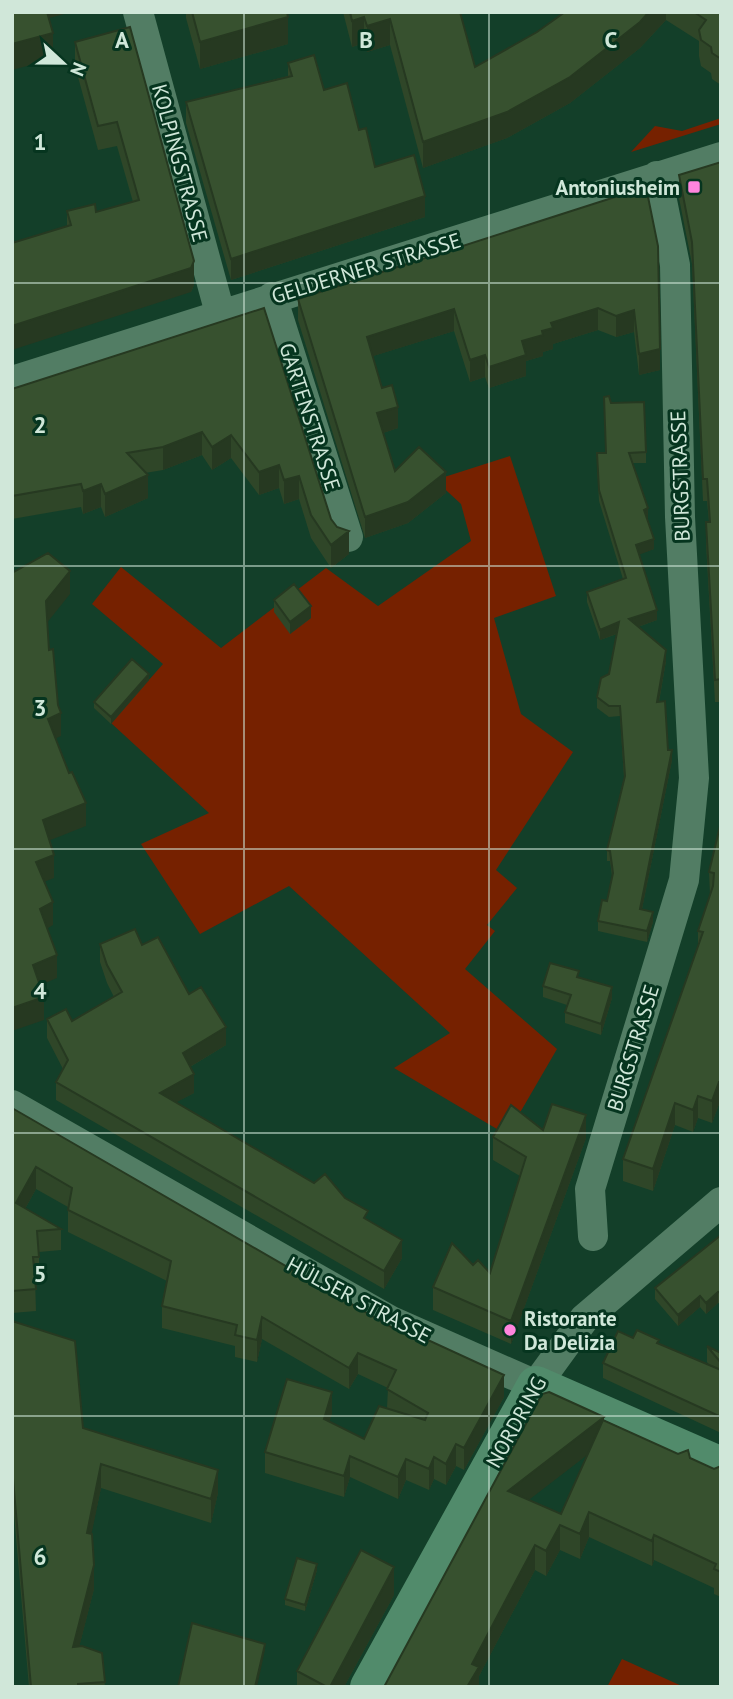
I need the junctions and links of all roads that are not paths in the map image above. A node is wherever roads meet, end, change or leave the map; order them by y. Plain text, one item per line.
1 (138, 12) edge
2 (721, 158) edge
3 (657, 176) junction
4 (272, 298) junction
5 (220, 313) junction
6 (12, 381) edge
7 (348, 537) dead end
8 (707, 781) edge
9 (12, 1105) edge
10 (721, 1202) edge
11 (593, 1236) dead end
12 (536, 1385) junction
13 (721, 1466) edge
14 (369, 1687) edge

1 - 5 street, KOLPINGSTRASSE
2 - 3 street, GELDERNER STRASSE
3 - 4 street, GELDERNER STRASSE
3 - 8 street, BURGSTRASSE
4 - 5 street, GELDERNER STRASSE
4 - 7 street, GARTENSTRASSE
5 - 6 street, GELDERNER STRASSE
8 - 11 street, BURGSTRASSE
9 - 12 street, HÜLSER STRASSE
10 - 12 street, NORDRING
12 - 13 main road, HÜLSER STRASSE
12 - 14 main road, NORDRING

